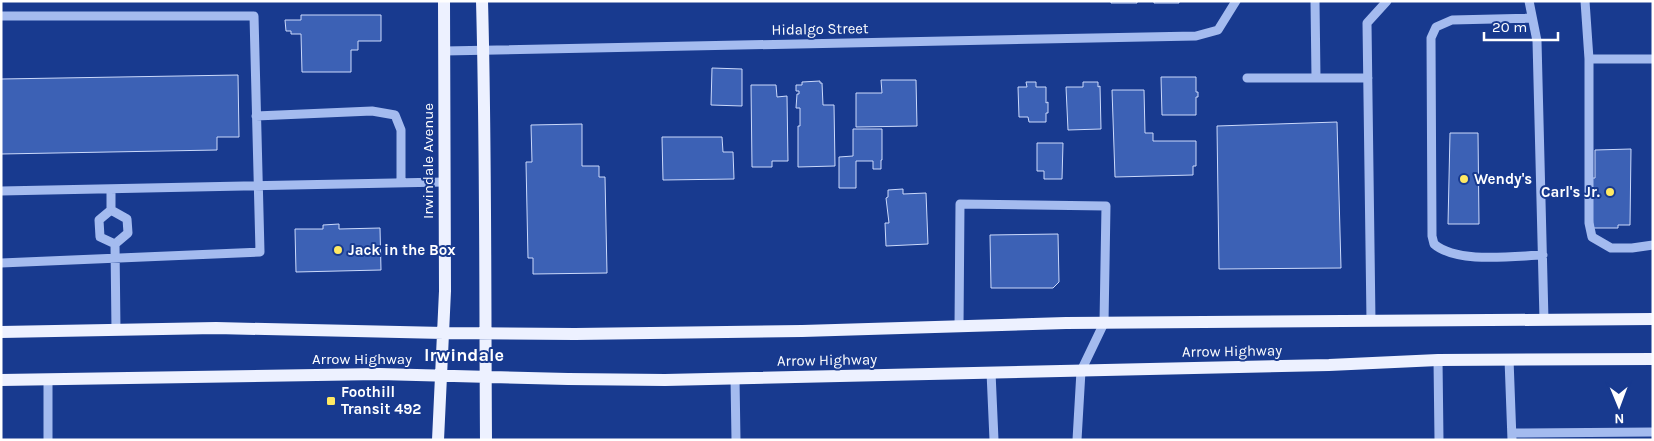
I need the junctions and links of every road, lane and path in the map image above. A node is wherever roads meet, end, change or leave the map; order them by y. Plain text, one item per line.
1 (444, 1) edge
2 (482, 1) edge
3 (1236, 1) edge
4 (1315, 1) edge
5 (1387, 1) edge
6 (1529, 1) edge
7 (1585, 1) edge
8 (1, 16) edge
9 (1532, 18) junction
10 (483, 50) junction
11 (444, 51) junction
12 (1653, 59) edge
13 (1589, 60) junction
14 (1247, 78) dead end
15 (1316, 78) junction
16 (1368, 78) junction
17 (256, 116) junction
18 (444, 182) junction
19 (401, 183) junction
20 (257, 186) junction
21 (111, 189) junction
22 (1, 191) edge
23 (111, 210) junction
24 (115, 244) junction
25 (1653, 245) edge
26 (1543, 255) junction
27 (116, 258) junction
28 (1, 263) edge
29 (1653, 319) edge
30 (1544, 320) junction
31 (1371, 321) junction
32 (1104, 323) junction
33 (959, 327) junction
34 (116, 330) junction
35 (1, 332) edge
36 (444, 333) junction
37 (485, 333) junction
38 (1653, 359) edge
39 (1438, 360) junction
40 (1509, 360) junction
41 (1081, 371) junction
42 (991, 372) junction
43 (442, 375) junction
44 (484, 376) junction
45 (735, 378) junction
46 (48, 379) junction
47 (1, 380) edge
48 (1653, 432) edge
49 (1512, 437) edge
50 (48, 440) edge
51 (438, 440) edge
52 (486, 440) edge
53 (736, 440) edge
54 (994, 440) edge
55 (1077, 440) edge
56 (1439, 440) edge

1 - 11 main road, Irwindale Avenue
2 - 10 main road
3 - 10 street, Hidalgo Street
4 - 15 street
5 - 16 street
6 - 9 street
7 - 13 street
8 - 17 street
9 - 26 street
9 - 26 street
10 - 11 street, Hidalgo Street
10 - 37 main road
11 - 18 main road, Irwindale Avenue
12 - 13 street
13 - 25 street
14 - 15 street
15 - 16 street
16 - 31 street
17 - 19 street
17 - 20 street
18 - 19 street
18 - 36 main road, Irwindale Avenue
19 - 20 street
20 - 21 street
20 - 27 street
21 - 22 street
21 - 23 street
23 - 24 street
23 - 24 street
24 - 27 street
26 - 30 street
27 - 28 street
27 - 34 street
29 - 30 main road, Arrow Highway
30 - 31 main road, Arrow Highway
31 - 32 main road, Arrow Highway
32 - 33 main road, Arrow Highway
32 - 33 street
32 - 41 street
33 - 37 main road, Arrow Highway
34 - 35 main road, Arrow Highway
34 - 36 main road, Arrow Highway
36 - 37 main road, Arrow Highway
36 - 43 main road, Irwindale Avenue
37 - 44 main road
38 - 40 main road, Arrow Highway
39 - 40 main road, Arrow Highway
39 - 41 main road, Arrow Highway
39 - 56 street
40 - 49 street
41 - 42 main road, Arrow Highway
41 - 55 street
42 - 45 main road, Arrow Highway
42 - 54 street
43 - 44 main road, Arrow Highway
43 - 46 main road, Arrow Highway
43 - 51 main road, Irwindale Avenue
44 - 45 main road, Arrow Highway
44 - 52 main road
45 - 53 street
46 - 47 main road, Arrow Highway
46 - 50 street
48 - 49 street

